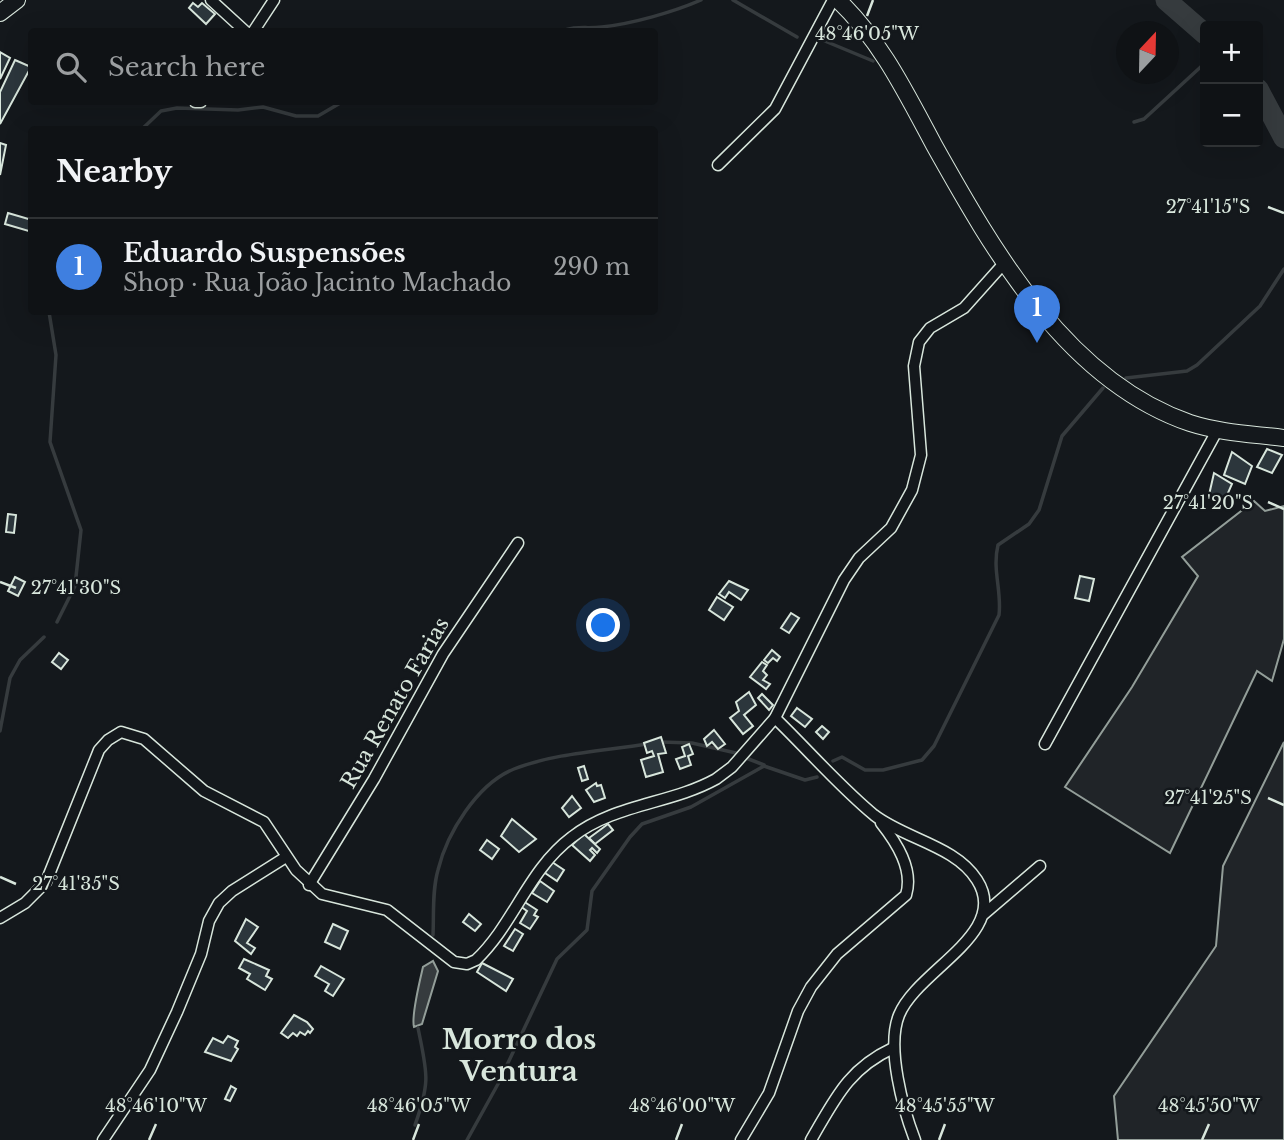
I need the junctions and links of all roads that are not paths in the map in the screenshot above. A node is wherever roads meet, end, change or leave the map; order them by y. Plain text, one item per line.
1 (17, 0) edge
2 (211, 0) edge
3 (274, 0) edge
4 (835, 0) edge
5 (0, 13) edge
6 (242, 28) edge
7 (256, 28) edge
8 (718, 165) dead end
9 (1006, 261) junction
10 (1218, 429) junction
11 (1284, 438) edge
12 (518, 543) dead end
13 (775, 718) junction
14 (1045, 744) dead end
15 (875, 815) junction
16 (286, 857) junction
17 (1040, 866) dead end
18 (309, 885) junction
19 (984, 914) junction
20 (0, 918) edge
21 (893, 1048) junction
22 (103, 1140) edge
23 (741, 1140) edge
24 (811, 1140) edge
25 (915, 1140) edge

1 - 5 main road
2 - 6 street
3 - 7 street
4 - 8 street
4 - 9 main road
9 - 10 main road
9 - 13 street
10 - 11 main road
10 - 14 street
12 - 18 street, Rua Renato Farias
13 - 15 street
13 - 18 street
15 - 19 street
15 - 23 street
16 - 18 street
16 - 20 street
16 - 22 street
17 - 19 street
19 - 21 street
21 - 24 street
21 - 25 street

